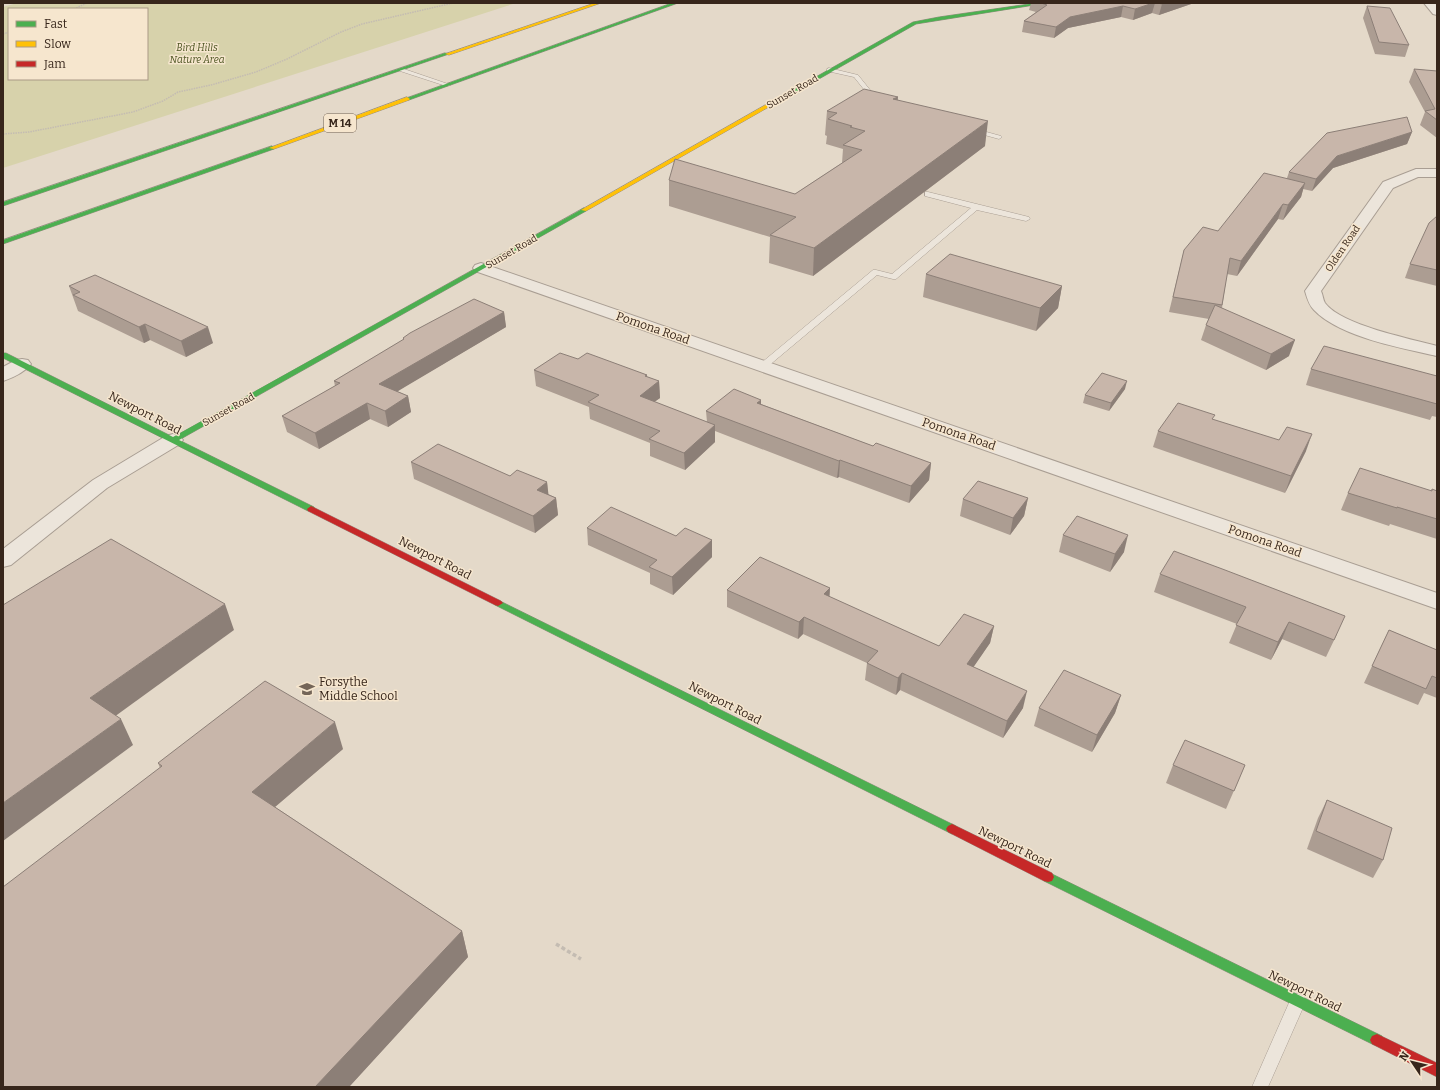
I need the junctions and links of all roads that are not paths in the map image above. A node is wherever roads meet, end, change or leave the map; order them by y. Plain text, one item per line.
1 (600, 3) edge
2 (676, 3) edge
3 (1045, 3) edge
4 (1429, 3) edge
5 (1437, 12) edge
6 (402, 70) junction
7 (829, 70) junction
8 (448, 85) junction
9 (881, 104) edge
10 (963, 128) edge
11 (999, 137) dead end
12 (1437, 173) edge
13 (928, 194) dead end
14 (3, 204) edge
15 (976, 206) junction
16 (1026, 220) dead end
17 (3, 242) edge
18 (481, 268) junction
19 (1437, 351) edge
20 (3, 355) edge
21 (22, 364) junction
22 (763, 366) junction
23 (3, 375) edge
24 (172, 440) junction
25 (3, 560) edge
26 (1437, 601) edge
27 (1298, 1001) junction
28 (1437, 1070) edge
29 (1260, 1087) edge

1 - 6 main road, M 14
2 - 8 main road, M 14
3 - 7 main road, Sunset Road
4 - 5 street
6 - 8 lane
6 - 14 main road, M 14
7 - 9 lane
7 - 18 main road, Sunset Road
8 - 17 main road, M 14
10 - 11 lane
12 - 19 street, Olden Road
13 - 15 lane
15 - 16 lane
15 - 22 lane
18 - 22 street, Pomona Road
18 - 24 main road, Sunset Road
20 - 21 main road, Newport Road
21 - 23 street
21 - 24 main road, Newport Road
22 - 26 street, Pomona Road
24 - 25 street, Sunset Road
24 - 27 main road, Newport Road
27 - 28 main road, Newport Road
27 - 29 lane

